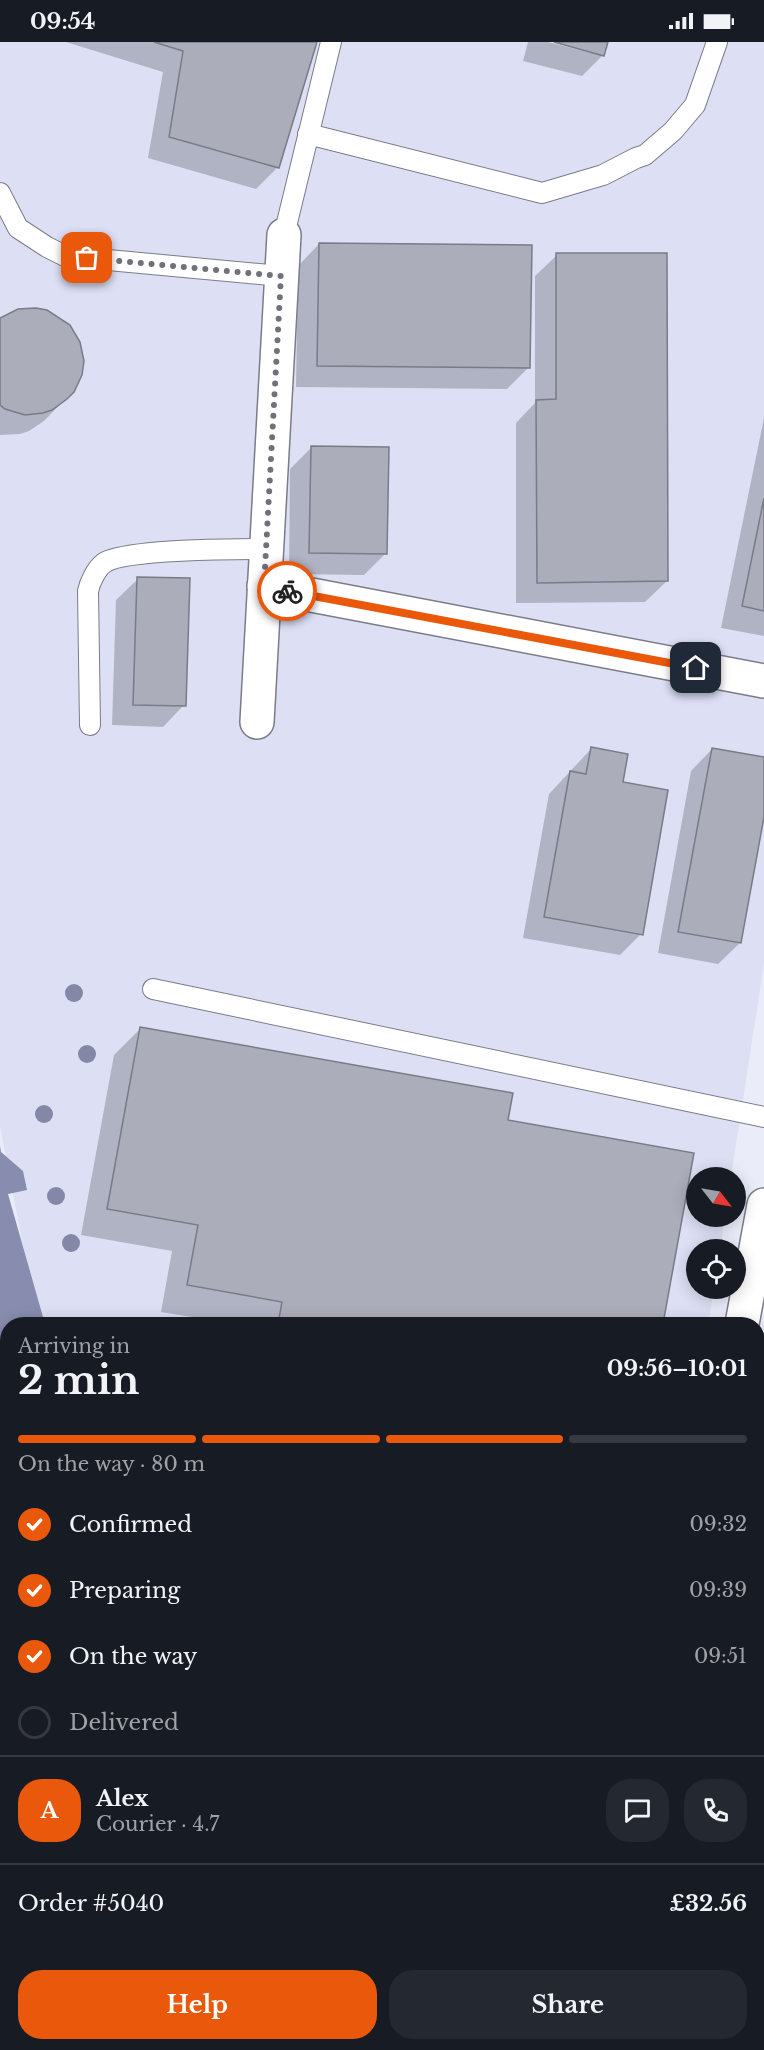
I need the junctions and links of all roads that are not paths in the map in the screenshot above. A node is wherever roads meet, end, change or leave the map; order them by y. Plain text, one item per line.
1 (331, 42) edge
2 (717, 42) edge
3 (308, 134) junction
4 (0, 193) edge
5 (284, 235) joint
6 (281, 276) junction
7 (266, 549) junction
8 (264, 586) junction
9 (764, 681) edge
10 (257, 722) dead end
11 (90, 725) dead end
12 (153, 989) dead end
13 (764, 1117) edge
14 (764, 1205) edge
15 (743, 1317) edge

1 - 3 lane
2 - 3 lane
3 - 5 lane
4 - 6 lane
5 - 6 street
6 - 7 street
7 - 8 street
7 - 11 lane
8 - 9 street
8 - 10 street
12 - 13 lane
14 - 15 street

